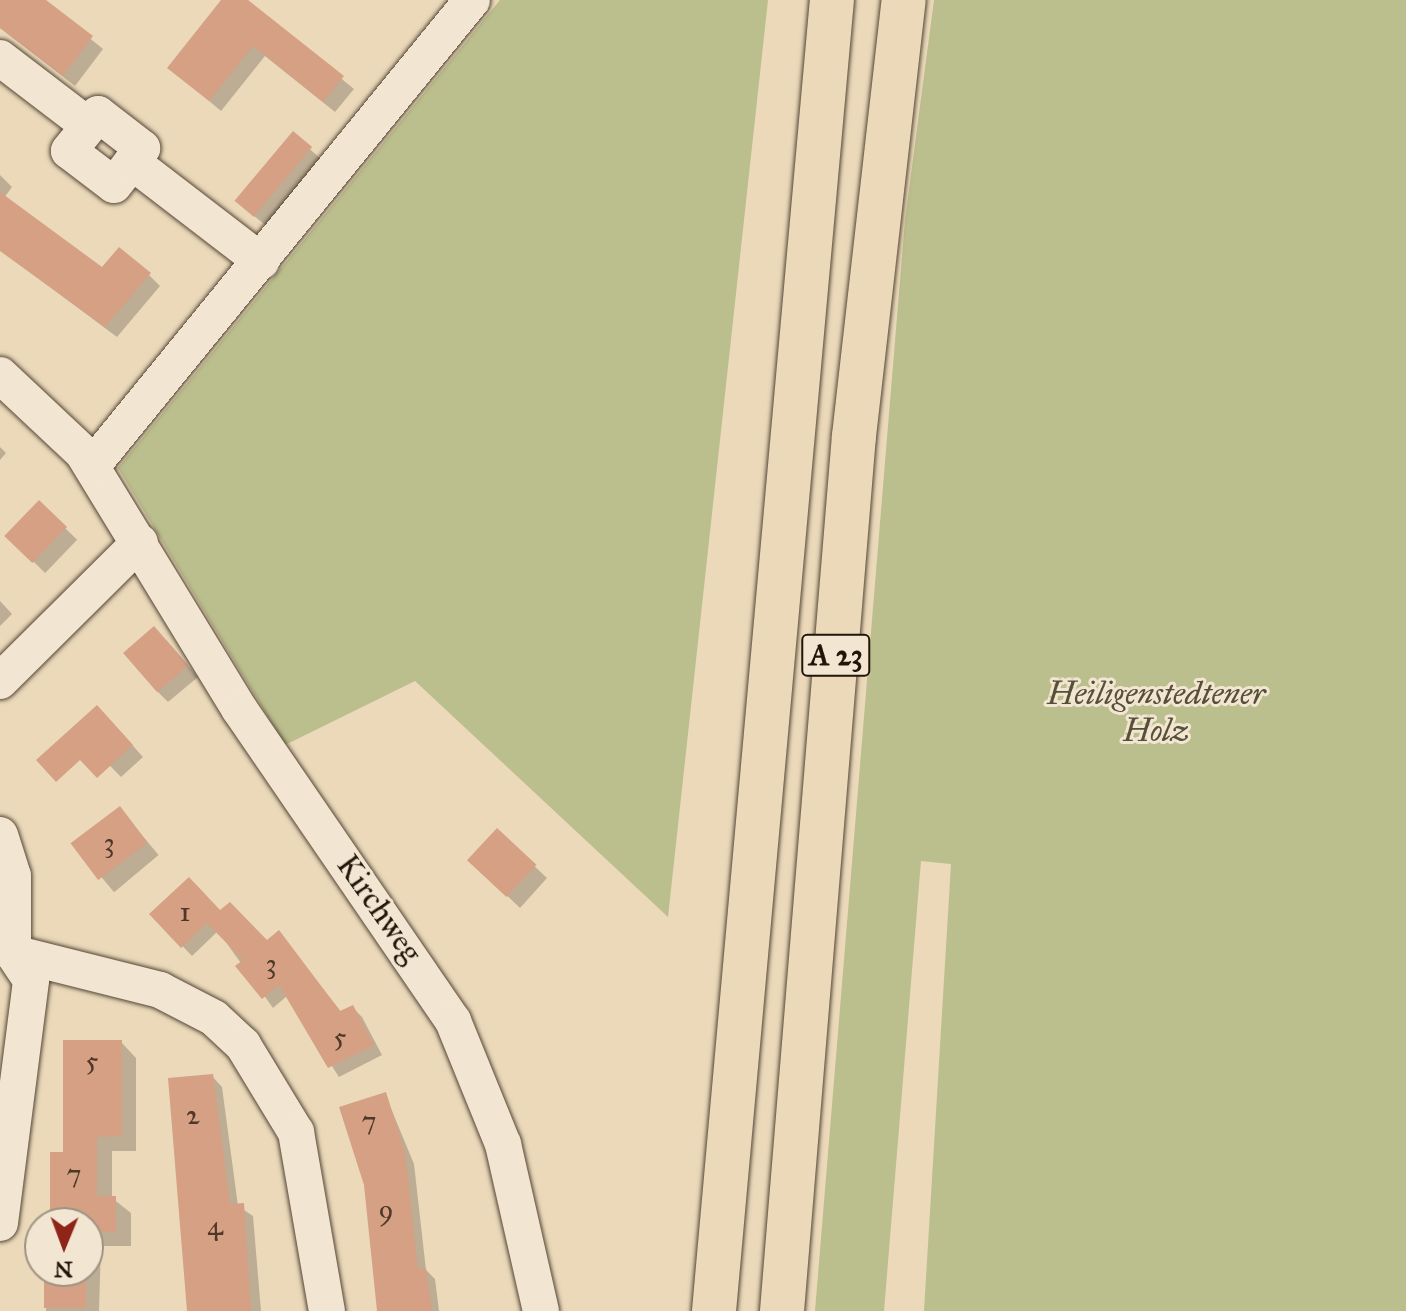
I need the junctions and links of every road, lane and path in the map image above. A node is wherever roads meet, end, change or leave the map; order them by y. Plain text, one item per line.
1 (472, 0) edge
2 (832, 0) edge
3 (904, 0) edge
4 (0, 58) edge
5 (261, 261) junction
6 (0, 375) edge
7 (92, 466) junction
8 (140, 542) junction
9 (0, 681) edge
10 (0, 835) edge
11 (6, 955) edge
12 (0, 1223) edge
13 (327, 1311) edge
14 (541, 1311) edge
15 (714, 1311) edge
16 (782, 1311) edge

1 - 5 street
2 - 15 highway, A 23
3 - 16 highway, A 23
4 - 5 street
5 - 7 street
6 - 7 street, Kirchweg
7 - 8 street, Kirchweg
8 - 9 street
8 - 14 street, Kirchweg
10 - 11 street
11 - 12 street
11 - 13 street

